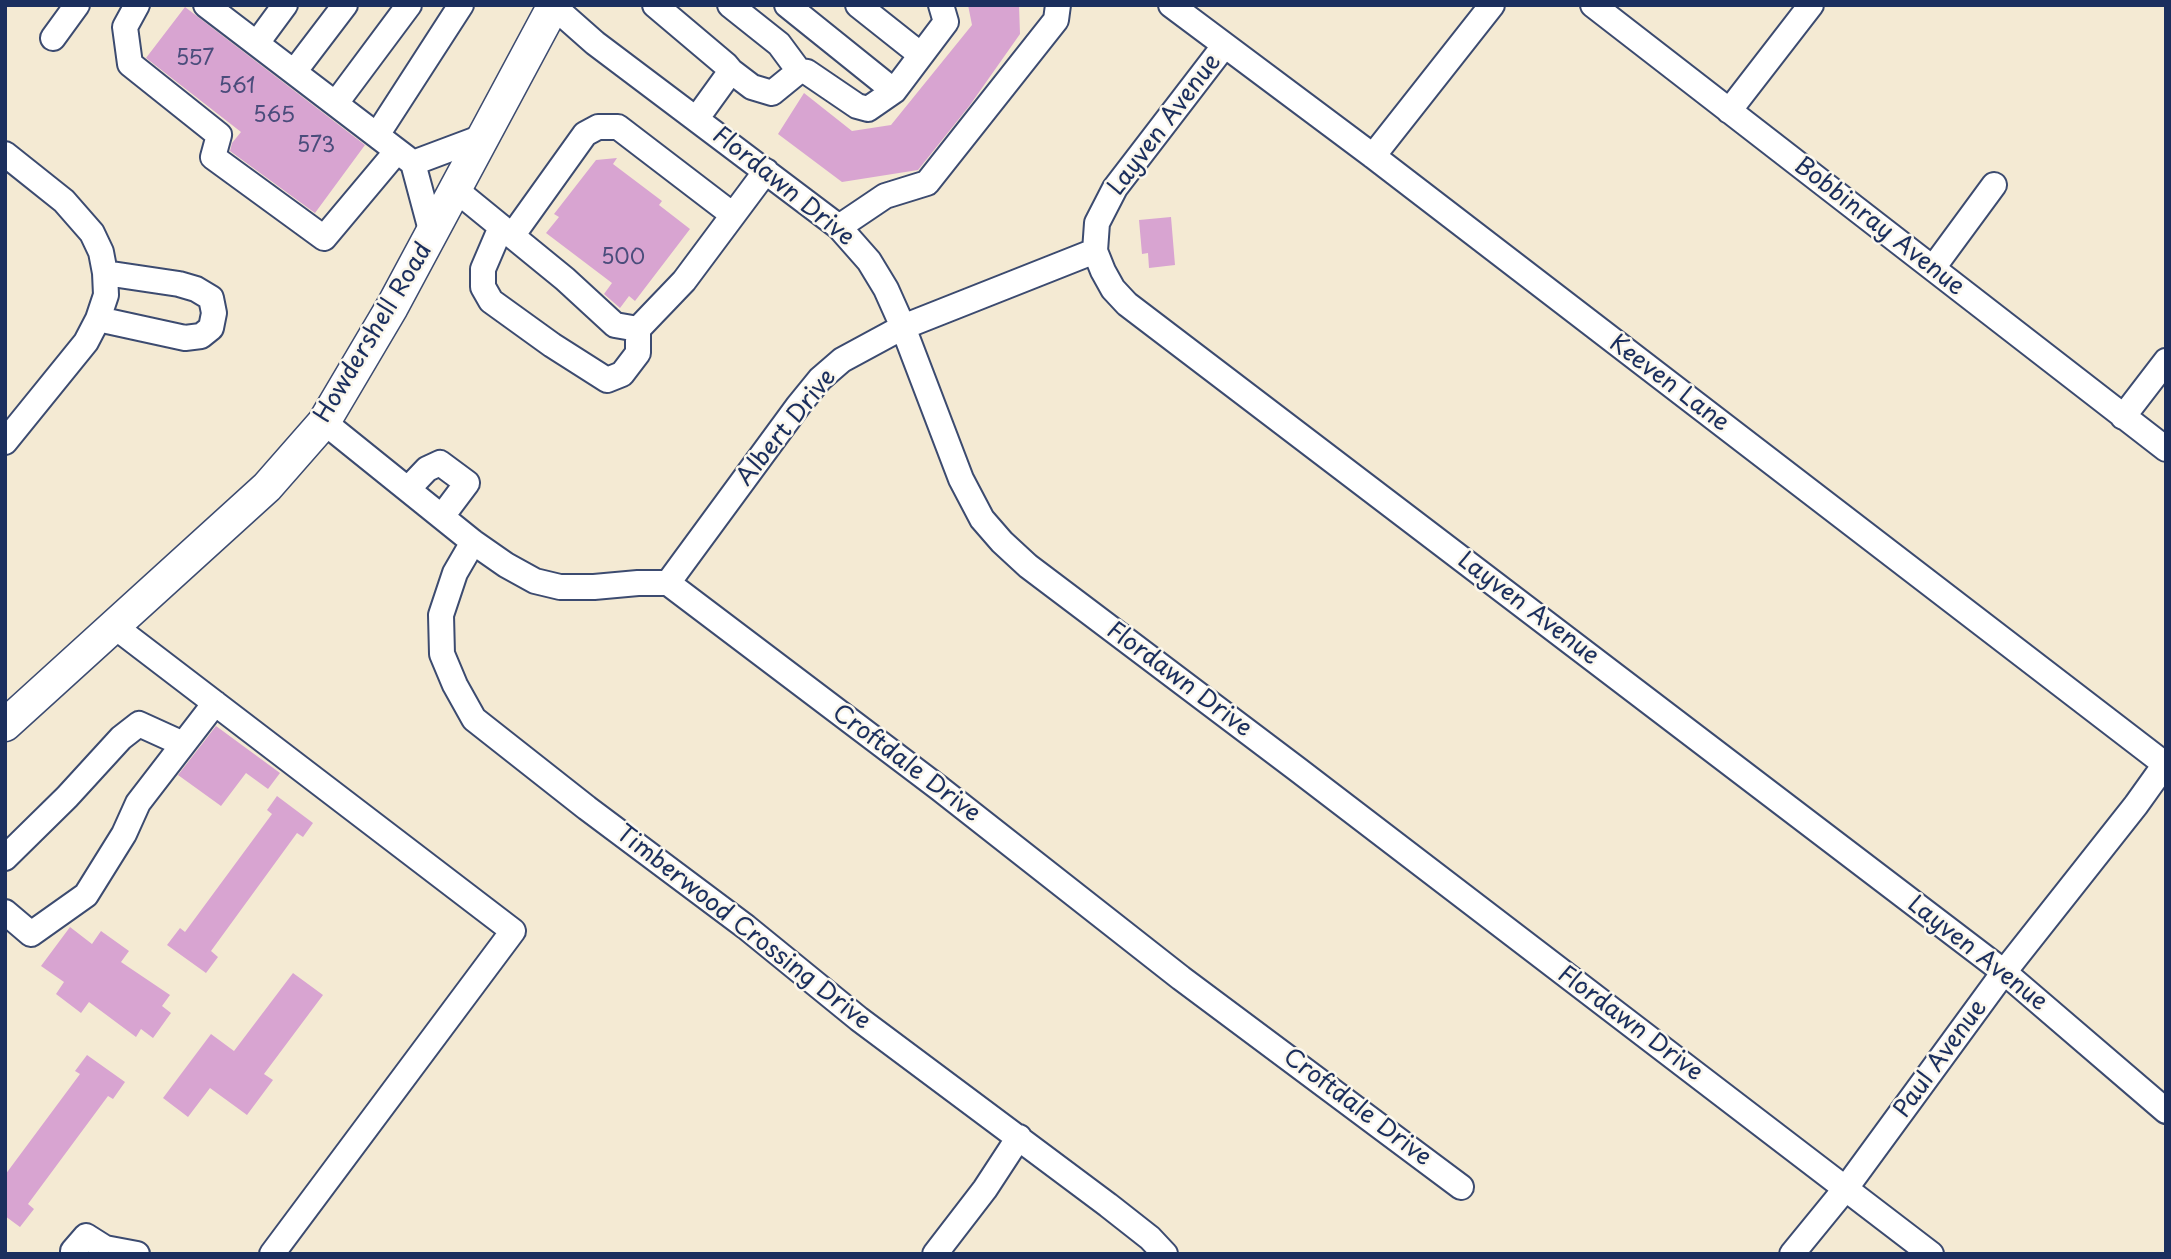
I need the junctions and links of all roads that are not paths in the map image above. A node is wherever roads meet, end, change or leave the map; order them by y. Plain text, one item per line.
1 (77, 5) edge
2 (137, 5) edge
3 (285, 5) edge
4 (345, 5) edge
5 (409, 5) edge
6 (461, 5) edge
7 (655, 5) edge
8 (730, 5) edge
9 (787, 5) edge
10 (858, 5) edge
11 (941, 5) edge
12 (1058, 5) edge
13 (1171, 5) edge
14 (1492, 5) edge
15 (1592, 5) edge
16 (1811, 5) edge
17 (553, 6) edge
18 (215, 8) edge
19 (758, 14) edge
20 (53, 38) dead end
21 (257, 43) junction
22 (1224, 46) junction
23 (921, 55) junction
24 (731, 71) junction
25 (799, 71) junction
26 (295, 72) junction
27 (894, 91) junction
28 (335, 103) junction
29 (1729, 111) junction
30 (697, 118) junction
31 (377, 135) junction
32 (485, 136) junction
33 (5, 154) edge
34 (1373, 156) junction
35 (405, 157) junction
36 (766, 171) junction
37 (1994, 185) dead end
38 (456, 190) junction
39 (733, 215) junction
40 (839, 228) junction
41 (507, 231) junction
42 (432, 234) junction
43 (1095, 251) junction
44 (1933, 268) junction
45 (105, 273) junction
46 (98, 319) junction
47 (626, 327) junction
48 (902, 327) junction
49 (2166, 361) edge
50 (2123, 416) junction
51 (324, 422) junction
52 (5, 442) edge
53 (2166, 449) edge
54 (408, 489) junction
55 (443, 515) junction
56 (473, 542) junction
57 (668, 583) junction
58 (114, 626) junction
59 (215, 703) junction
60 (5, 725) edge
61 (183, 744) junction
62 (2165, 764) edge
63 (5, 858) edge
64 (5, 912) edge
65 (2004, 972) junction
66 (2166, 1111) edge
67 (1019, 1137) junction
68 (1461, 1187) dead end
69 (1846, 1188) junction
70 (73, 1251) dead end
71 (137, 1254) edge
72 (272, 1254) edge
73 (935, 1254) edge
74 (1166, 1254) edge
75 (1792, 1254) edge
76 (1931, 1254) edge

1 - 20 street
2 - 35 street
3 - 21 street
4 - 26 street
5 - 28 street
6 - 31 street
7 - 24 street
8 - 19 street
9 - 27 street
10 - 23 street
11 - 23 street
12 - 40 street
13 - 22 street, Keeven Lane
14 - 34 street
15 - 29 street, Bobbinray Avenue
16 - 29 street
17 - 30 street, Flordawn Drive
17 - 32 main road, Howdershell Road
18 - 21 street
19 - 25 street
21 - 26 street
22 - 34 street, Keeven Lane
22 - 43 street, Layven Avenue
23 - 27 street
24 - 25 street
24 - 30 street
25 - 27 street
26 - 28 street
28 - 31 street
29 - 44 street, Bobbinray Avenue
30 - 36 street, Flordawn Drive
31 - 35 street
32 - 35 street
32 - 38 main road, Howdershell Road
33 - 45 street
34 - 62 street, Keeven Lane
35 - 42 street
36 - 39 street
36 - 40 street, Flordawn Drive
37 - 44 street
38 - 41 street
38 - 42 main road, Howdershell Road
39 - 41 street
39 - 47 street
40 - 48 street, Flordawn Drive
41 - 47 street
41 - 47 street
42 - 51 main road, Howdershell Road
43 - 48 street, Albert Drive
43 - 65 street, Layven Avenue
44 - 50 street, Bobbinray Avenue
45 - 46 street
45 - 46 street
46 - 52 street
48 - 57 street, Albert Drive
48 - 69 street, Flordawn Drive
49 - 50 street
50 - 53 street, Bobbinray Avenue
51 - 54 street
51 - 58 main road, Howdershell Road
54 - 55 street
54 - 55 street
55 - 56 street
56 - 57 street
56 - 67 street, Timberwood Crossing Drive
57 - 68 street, Croftdale Drive
58 - 59 street
58 - 60 main road, Howdershell Road
59 - 61 street
59 - 72 street
61 - 63 street
61 - 64 street
62 - 65 street, Paul Avenue
65 - 66 street, Layven Avenue
65 - 69 street, Paul Avenue
67 - 73 street
67 - 74 street, Timberwood Crossing Drive
69 - 75 street, Paul Avenue
69 - 76 street, Flordawn Drive
70 - 71 street

